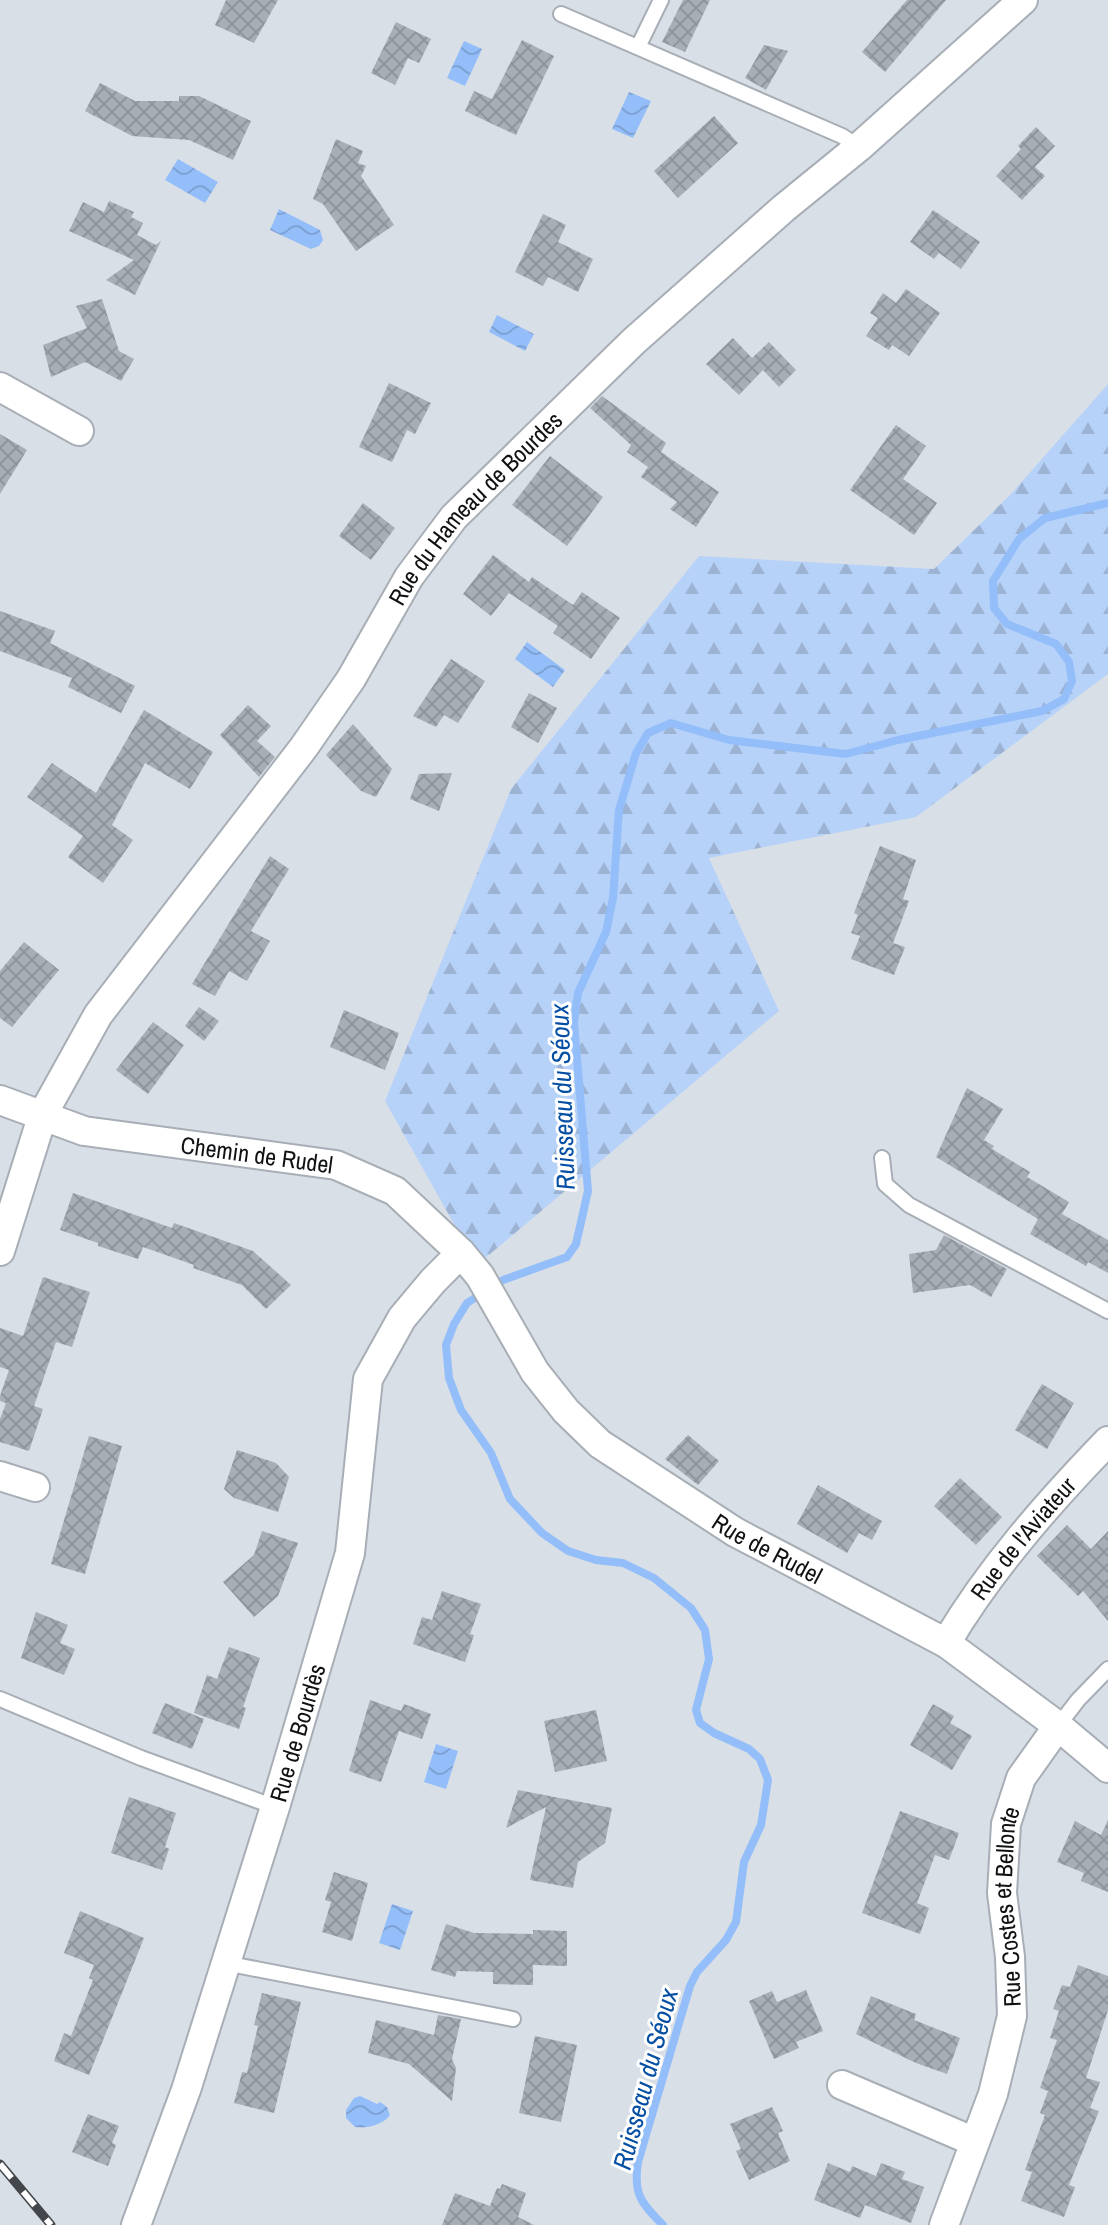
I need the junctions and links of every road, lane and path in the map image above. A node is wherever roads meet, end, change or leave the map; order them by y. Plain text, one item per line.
1 (661, 0) edge
2 (1023, 0) edge
3 (561, 14) dead end
4 (638, 47) junction
5 (859, 147) junction
6 (0, 387) edge
7 (79, 431) dead end
8 (0, 1100) edge
9 (43, 1114) junction
10 (882, 1158) dead end
11 (0, 1251) edge
12 (461, 1253) junction
13 (480, 1276) joint
14 (1108, 1311) edge
15 (1108, 1441) edge
16 (0, 1476) edge
17 (35, 1487) dead end
18 (946, 1643) junction
19 (1108, 1669) edge
20 (0, 1699) edge
21 (1058, 1726) junction
22 (1106, 1761) edge
23 (275, 1807) junction
24 (225, 1963) junction
25 (513, 2019) dead end
26 (842, 2085) dead end
27 (975, 2142) junction
28 (136, 2225) edge
29 (944, 2225) edge

1 - 4 lane
2 - 5 street, Rue du Hameau de Bourdes
3 - 4 lane
4 - 5 lane
5 - 9 street, Rue du Hameau de Bourdes
6 - 7 street
8 - 9 street, Chemin de Rudel
9 - 11 street, Rue du Hameau de Bourdes
9 - 12 street, Chemin de Rudel
10 - 14 lane
12 - 13 street, Chemin de Rudel
12 - 23 street, Rue de Bourdès
13 - 18 street, Rue de Rudel
15 - 18 street, Rue de l'Aviateur
16 - 17 street
18 - 21 street, Rue de Rudel
19 - 21 lane
20 - 23 lane
21 - 22 street, Rue de Rudel
21 - 27 street, Rue Costes et Bellonte
23 - 24 street, Rue de Bourdès
24 - 25 lane
24 - 28 street, Rue de Bourdès
26 - 27 street
27 - 29 street, Rue Costes et Bellonte

